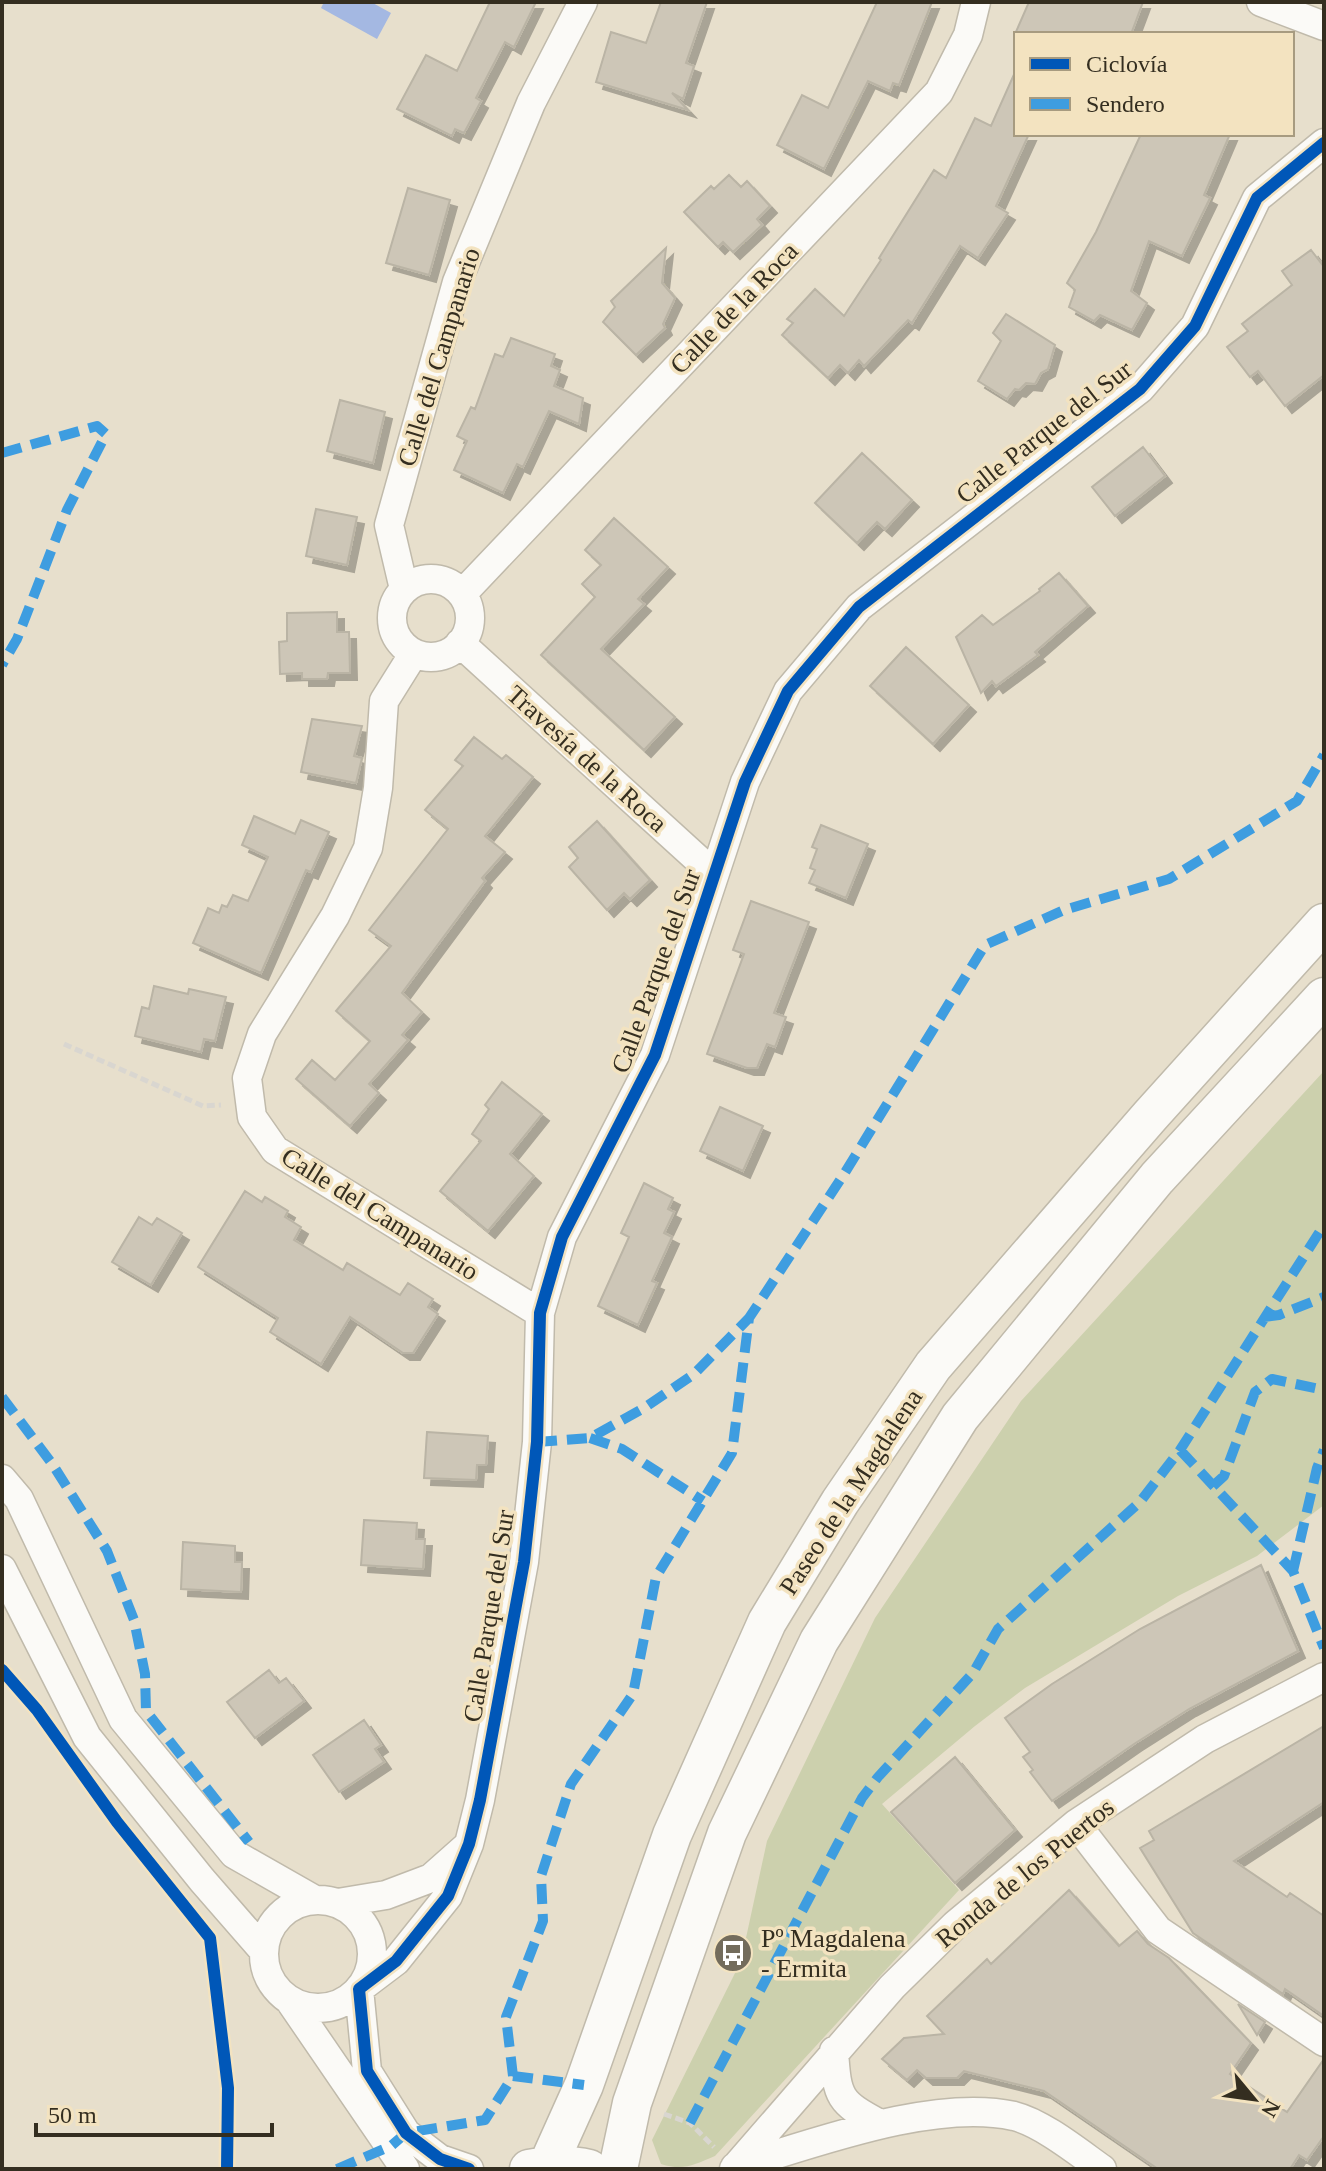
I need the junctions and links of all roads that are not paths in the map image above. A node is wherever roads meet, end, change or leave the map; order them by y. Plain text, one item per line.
1 (583, 2) edge
2 (976, 2) edge
3 (1261, 2) edge
4 (1324, 26) edge
5 (1324, 143) edge
6 (404, 589) junction
7 (462, 594) junction
8 (460, 643) junction
9 (414, 653) junction
10 (714, 874) junction
11 (1324, 923) edge
12 (1324, 997) edge
13 (540, 1313) junction
14 (2, 1479) edge
15 (2, 1569) edge
16 (1324, 1677) edge
17 (1076, 1824) junction
18 (469, 1844) junction
19 (325, 1901) junction
20 (263, 1950) junction
21 (359, 1989) junction
22 (290, 2001) junction
23 (1324, 2042) edge
24 (834, 2051) junction
25 (880, 2124) junction
26 (539, 2167) edge
27 (405, 2169) edge
28 (469, 2169) edge
29 (589, 2169) edge
30 (618, 2169) edge
31 (733, 2169) edge
32 (1102, 2169) edge

1 - 6 street, Calle del Campanario
2 - 7 street, Calle de la Roca
3 - 4 street
5 - 10 street, Calle Parque del Sur
6 - 7 street
6 - 9 street
7 - 8 street
8 - 9 street
8 - 10 street, Travesía de la Roca
9 - 13 street, Calle del Campanario
10 - 13 street, Calle Parque del Sur
11 - 26 main road, Paseo de la Magdalena
12 - 30 main road, Paseo de la Magdalena
13 - 18 street, Calle Parque del Sur
14 - 19 street
15 - 20 street
16 - 17 street, Ronda de los Puertos
17 - 23 street
17 - 24 street, Ronda de los Puertos
18 - 19 street
18 - 21 street, Calle Parque del Sur
19 - 20 street
19 - 21 street
20 - 22 street
21 - 22 street
21 - 28 street
22 - 27 street
24 - 25 street
24 - 31 street, Ronda de los Puertos
25 - 31 street
25 - 32 street
26 - 29 main road

